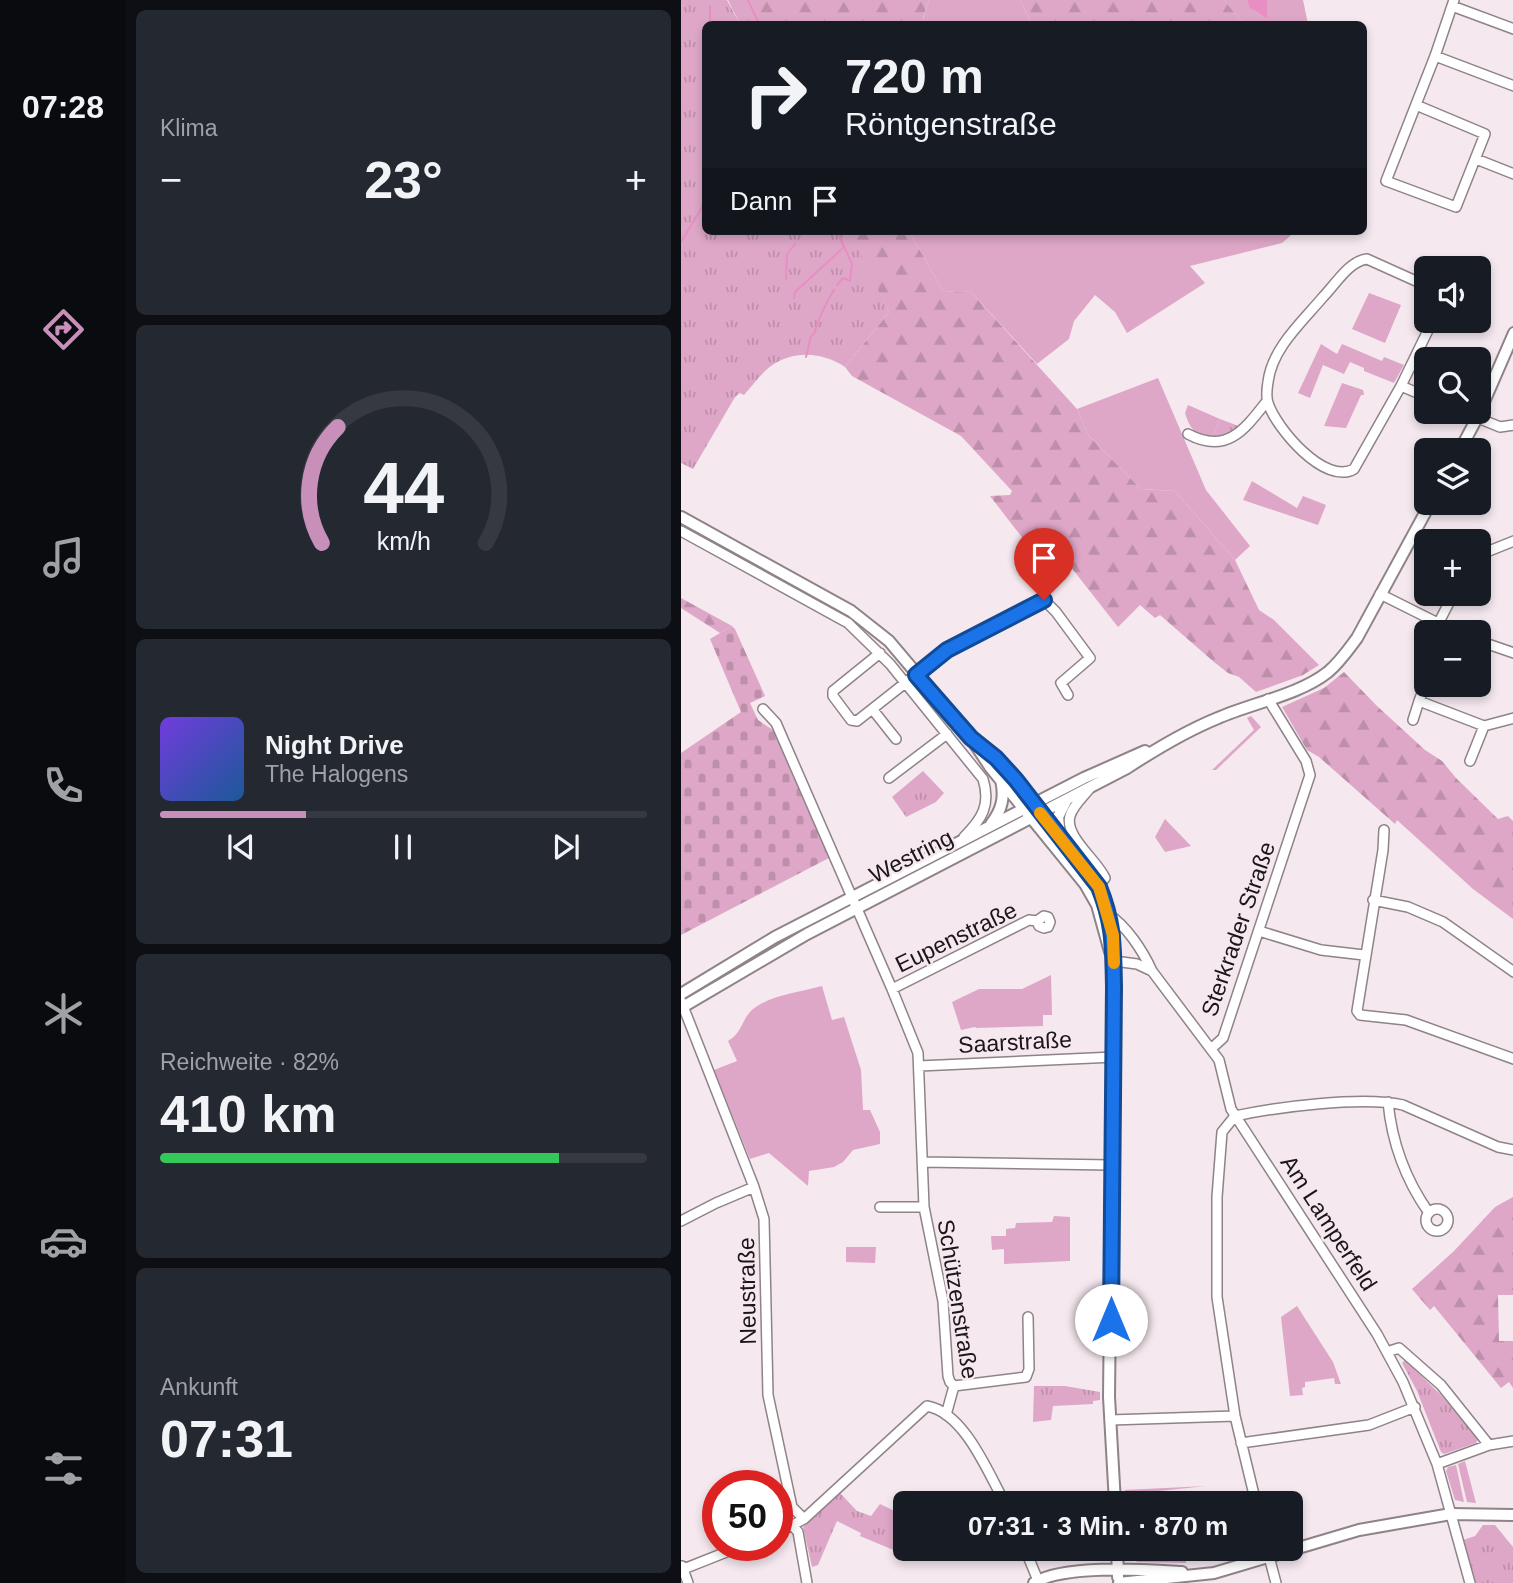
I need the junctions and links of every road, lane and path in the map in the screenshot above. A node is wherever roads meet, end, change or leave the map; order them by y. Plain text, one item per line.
1 (1453, 3) edge
2 (1513, 29) edge
3 (1435, 56) junction
4 (1513, 86) edge
5 (1416, 105) junction
6 (1475, 159) junction
7 (1513, 174) edge
8 (1414, 280) edge
9 (1427, 333) edge
10 (1513, 333) edge
11 (1491, 385) edge
12 (1401, 386) junction
13 (1414, 392) edge
14 (1267, 401) junction
15 (1491, 423) edge
16 (1513, 425) edge
17 (1188, 434) dead end
18 (1424, 515) edge
19 (681, 517) edge
20 (681, 531) edge
21 (1513, 541) edge
22 (1491, 550) edge
23 (773, 568) junction
24 (767, 579) junction
25 (1380, 594) junction
26 (851, 611) junction
27 (1430, 620) edge
28 (845, 622) junction
29 (1491, 645) edge
30 (880, 653) junction
31 (1513, 653) edge
32 (916, 675) junction
33 (906, 683) junction
34 (1068, 695) dead end
35 (1421, 697) edge
36 (1271, 698) junction
37 (1419, 701) junction
38 (763, 709) dead end
39 (873, 710) junction
40 (1513, 718) edge
41 (1413, 720) dead end
42 (1484, 726) junction
43 (946, 734) junction
44 (971, 738) junction
45 (896, 739) dead end
46 (1161, 746) junction
47 (1470, 761) dead end
48 (973, 766) junction
49 (990, 766) junction
50 (889, 778) dead end
51 (1001, 778) junction
52 (1090, 788) junction
53 (1067, 799) junction
54 (1032, 811) junction
55 (988, 828) junction
56 (1384, 830) dead end
57 (1061, 839) junction
58 (960, 841) junction
59 (1099, 887) junction
60 (1373, 900) junction
61 (855, 902) junction
62 (1108, 914) junction
63 (1037, 921) dead end
64 (1259, 931) junction
65 (1364, 955) junction
66 (1114, 961) junction
67 (1152, 971) junction
68 (1513, 972) edge
69 (892, 989) junction
70 (681, 1002) edge
71 (1212, 1048) junction
72 (1114, 1056) junction
73 (1513, 1059) edge
74 (919, 1066) junction
75 (1388, 1102) junction
76 (1235, 1116) junction
77 (1513, 1150) edge
78 (923, 1162) junction
79 (1111, 1165) junction
80 (754, 1187) junction
81 (880, 1207) dead end
82 (924, 1207) junction
83 (1429, 1213) dead end
84 (681, 1222) edge
85 (1029, 1317) dead end
86 (1387, 1352) junction
87 (954, 1386) junction
88 (1415, 1407) junction
89 (946, 1415) junction
90 (1235, 1416) junction
91 (1110, 1420) junction
92 (1513, 1441) edge
93 (1242, 1443) junction
94 (1489, 1445) junction
95 (1437, 1464) junction
96 (998, 1491) edge
97 (1114, 1491) edge
98 (1253, 1491) edge
99 (1451, 1514) junction
100 (1513, 1515) edge
101 (804, 1519) junction
102 (793, 1526) joint
103 (1303, 1544) edge
104 (702, 1561) edge
105 (1029, 1561) edge
106 (1118, 1561) edge
107 (1243, 1561) edge
108 (1270, 1561) edge
109 (682, 1568) edge
110 (1118, 1570) junction
111 (1210, 1573) junction
112 (1037, 1582) edge
113 (687, 1583) edge
114 (807, 1583) edge
115 (1119, 1583) edge
116 (1276, 1583) edge
117 (1470, 1583) edge

1 - 2 street
1 - 3 street
3 - 4 street
3 - 5 street
5 - 6 street
5 - 6 street
6 - 7 street
8 - 14 street
9 - 12 street
10 - 11 main road
12 - 13 street
12 - 14 street
14 - 17 street
15 - 16 street
18 - 25 main road
19 - 23 main road
20 - 24 street
21 - 22 street
23 - 24 street
23 - 26 main road
24 - 28 street
25 - 27 street
25 - 36 main road, Westring
26 - 28 street
26 - 32 main road
28 - 30 street
29 - 31 street
30 - 33 street
30 - 39 street
32 - 33 street
32 - 34 street
32 - 44 main road
33 - 39 street
33 - 43 street
35 - 37 street
36 - 46 main road, Westring
36 - 64 street, Sterkrader Straße
37 - 41 street
37 - 42 street
38 - 61 street, Schützenstraße
39 - 45 street
40 - 42 street
42 - 47 street
43 - 48 street
43 - 50 street
44 - 49 main road
44 - 54 main road
46 - 52 main road, Westring
46 - 54 main road, Westring
48 - 49 street
48 - 58 street
49 - 51 main road
51 - 54 main road
51 - 55 main road
52 - 53 main road, Westring
52 - 59 street
53 - 54 main road, Westring
53 - 57 main road
54 - 55 main road, Westring
54 - 57 main road
54 - 61 main road, Westring
54 - 66 main road
55 - 58 main road, Westring
56 - 60 street
57 - 59 main road
58 - 61 main road, Westring
59 - 62 main road
60 - 65 street
60 - 68 street
61 - 69 street, Schützenstraße
61 - 70 main road, Westring
62 - 66 main road
62 - 67 street
63 - 69 street, Eupenstraße
64 - 65 street
64 - 71 street, Sterkrader Straße
65 - 73 street
66 - 67 street
66 - 72 main road
67 - 71 street
69 - 74 street, Schützenstraße
70 - 80 street, Neustraße
71 - 76 street, Sterkrader Straße
72 - 74 street, Saarstraße
72 - 79 main road
74 - 78 street, Schützenstraße
75 - 76 street
75 - 77 street
75 - 83 street
76 - 86 street, Am Lamperfeld
76 - 90 street
78 - 79 street
78 - 82 street, Schützenstraße
79 - 91 main road
80 - 84 street
80 - 101 street, Neustraße
81 - 82 street, Schützenstraße
82 - 87 street, Schützenstraße
85 - 87 street
86 - 88 street, Am Lamperfeld
86 - 94 street
87 - 89 street, Schützenstraße
88 - 93 street
88 - 95 street, Am Lamperfeld
89 - 96 street
89 - 101 street
90 - 91 street
90 - 93 street
91 - 97 main road
92 - 94 street
93 - 98 street
94 - 95 street
95 - 99 street, Am Lamperfeld
99 - 100 main road
99 - 103 main road
99 - 117 street, Am Lamperfeld
101 - 102 street
102 - 114 street
104 - 109 street
105 - 112 street
106 - 110 main road
107 - 111 main road
108 - 116 street
109 - 113 street
110 - 111 main road
110 - 112 main road
110 - 115 main road
111 - 115 main road

